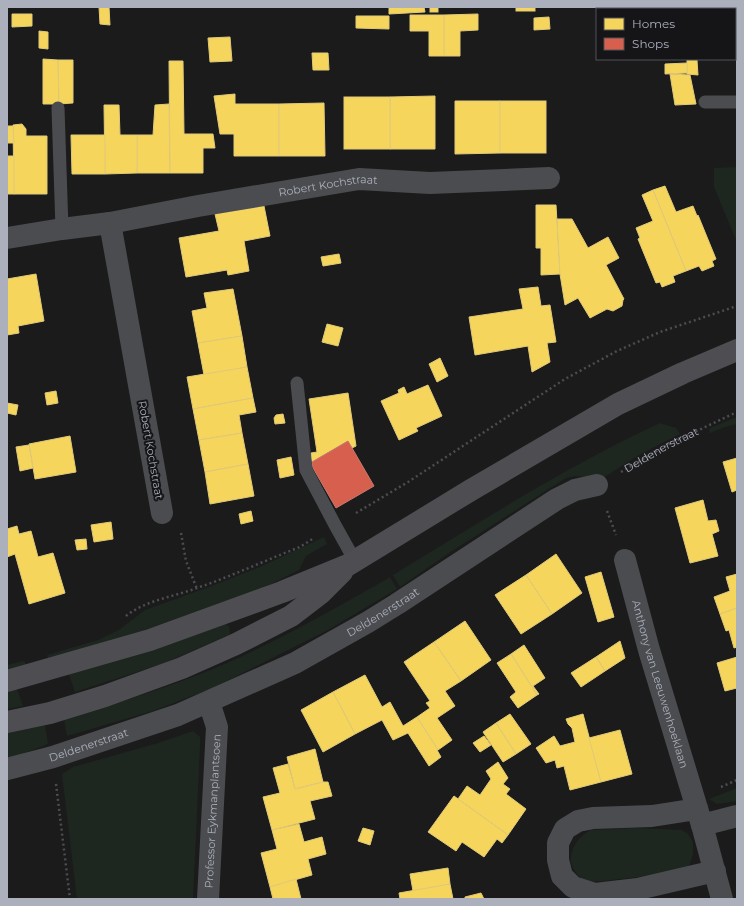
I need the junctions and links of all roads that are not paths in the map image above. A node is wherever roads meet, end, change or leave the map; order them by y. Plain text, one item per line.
1 (705, 102) dead end
2 (737, 102) edge
3 (58, 108) dead end
4 (549, 178) dead end
5 (110, 222) junction
6 (62, 229) junction
7 (7, 238) edge
8 (737, 350) edge
9 (297, 383) dead end
10 (597, 486) road end
11 (162, 513) road end
12 (625, 560) road end
13 (352, 563) junction
14 (7, 681) edge
15 (209, 702) junction
16 (7, 722) edge
17 (7, 770) edge
18 (737, 816) edge
19 (700, 817) junction
20 (715, 871) junction
21 (208, 899) edge
22 (722, 899) edge

1 - 2 lane
3 - 6 lane
4 - 5 street, Robert Kochstraat
5 - 6 street, Robert Kochstraat
5 - 11 street, Robert Kochstraat
6 - 7 street, Robert Kochstraat
8 - 13 main road
9 - 13 lane
10 - 15 street, Deldenerstraat
12 - 19 street, Anthony van Leeuwenhoeklaan
13 - 14 main road
13 - 16 main road
15 - 17 street, Deldenerstraat
15 - 21 street, Professor Eykmanplantsoen
18 - 19 street
19 - 20 street, Anthony van Leeuwenhoeklaan
19 - 20 street
20 - 22 street, Anthony van Leeuwenhoeklaan

